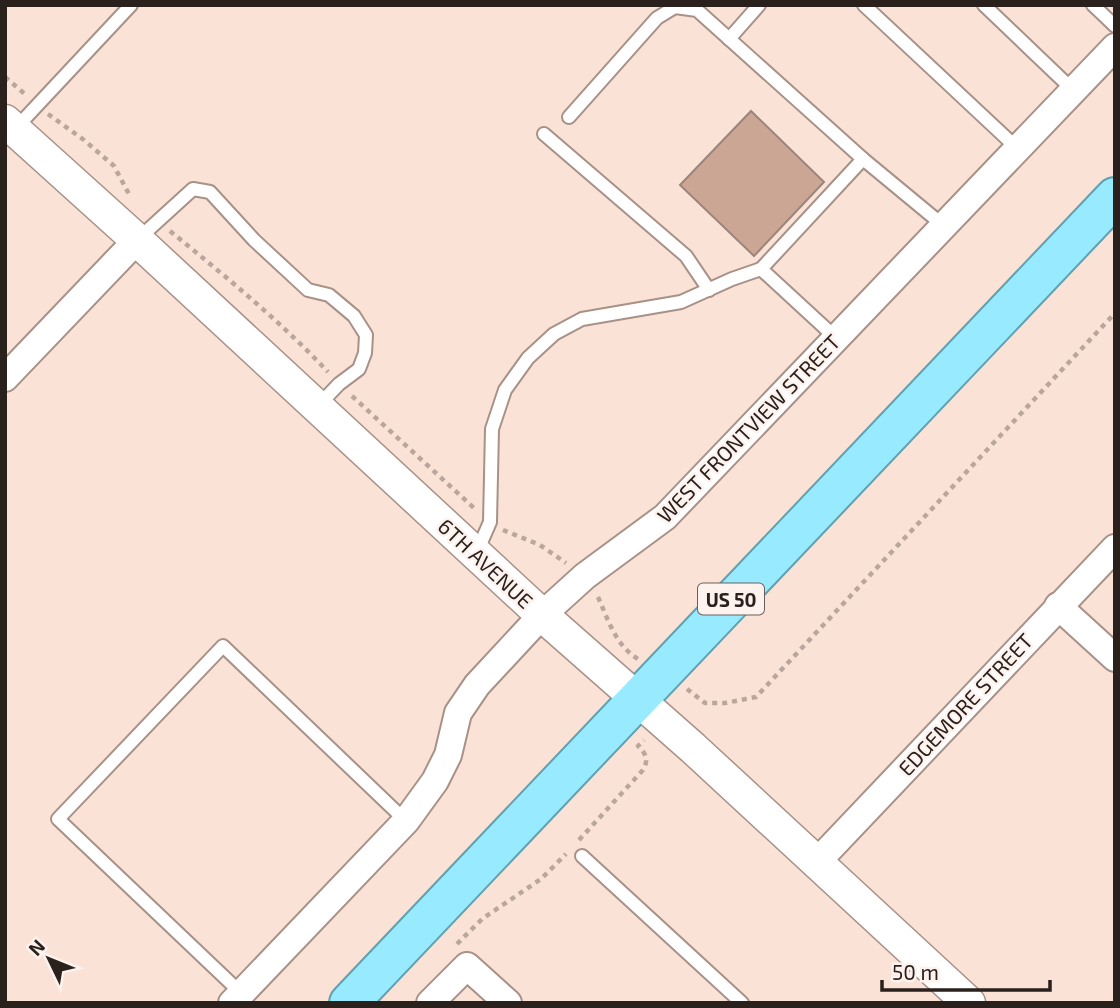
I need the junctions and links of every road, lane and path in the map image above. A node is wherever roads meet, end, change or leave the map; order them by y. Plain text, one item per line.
1 (131, 5) edge
2 (759, 5) edge
3 (864, 5) edge
4 (984, 5) edge
5 (1093, 5) edge
6 (1115, 26) edge
7 (729, 38) junction
8 (1115, 47) edge
9 (5, 77) edge
10 (1074, 91) junction
11 (38, 105) junction
12 (569, 117) dead end
13 (10, 125) edge
14 (544, 134) dead end
15 (1018, 149) junction
16 (863, 159) junction
17 (1115, 197) edge
18 (131, 199) dead end
19 (944, 226) junction
20 (137, 240) junction
21 (761, 269) junction
22 (709, 290) junction
23 (1115, 313) edge
24 (835, 338) junction
25 (5, 378) edge
26 (317, 407) junction
27 (1115, 548) edge
28 (476, 554) junction
29 (1058, 606) junction
30 (542, 615) junction
31 (1115, 658) edge
32 (650, 709) junction
33 (406, 821) junction
34 (582, 856) dead end
35 (817, 862) junction
36 (457, 960) junction
37 (237, 998) edge
38 (349, 1003) edge
39 (430, 1003) edge
40 (508, 1003) edge
41 (742, 1003) edge
42 (969, 1003) edge

1 - 11 lane
2 - 7 lane
3 - 15 lane
4 - 10 lane
5 - 6 lane
7 - 12 lane
7 - 16 lane
8 - 10 street, WEST FRONTVIEW STREET
9 - 11 path
10 - 15 street, WEST FRONTVIEW STREET
11 - 13 lane
11 - 18 path
13 - 20 street, 6TH AVENUE
14 - 22 lane
15 - 19 street, WEST FRONTVIEW STREET
16 - 19 lane
16 - 21 lane
17 - 32 highway, US 50
19 - 24 street, WEST FRONTVIEW STREET
20 - 25 street
20 - 26 street, 6TH AVENUE
20 - 26 lane
21 - 22 lane
21 - 24 lane
22 - 28 lane
23 - 32 path
24 - 30 street, WEST FRONTVIEW STREET
26 - 28 street, 6TH AVENUE
27 - 29 street, EDGEMORE STREET
28 - 30 street, 6TH AVENUE
29 - 31 street
29 - 35 street, EDGEMORE STREET
30 - 32 street, 6TH AVENUE
30 - 33 street, WEST FRONTVIEW STREET
32 - 35 street, 6TH AVENUE
32 - 36 path
32 - 38 highway, US 50
33 - 37 street, WEST FRONTVIEW STREET
33 - 37 lane
34 - 41 lane
35 - 42 street, 6TH AVENUE
36 - 39 street
36 - 40 street

